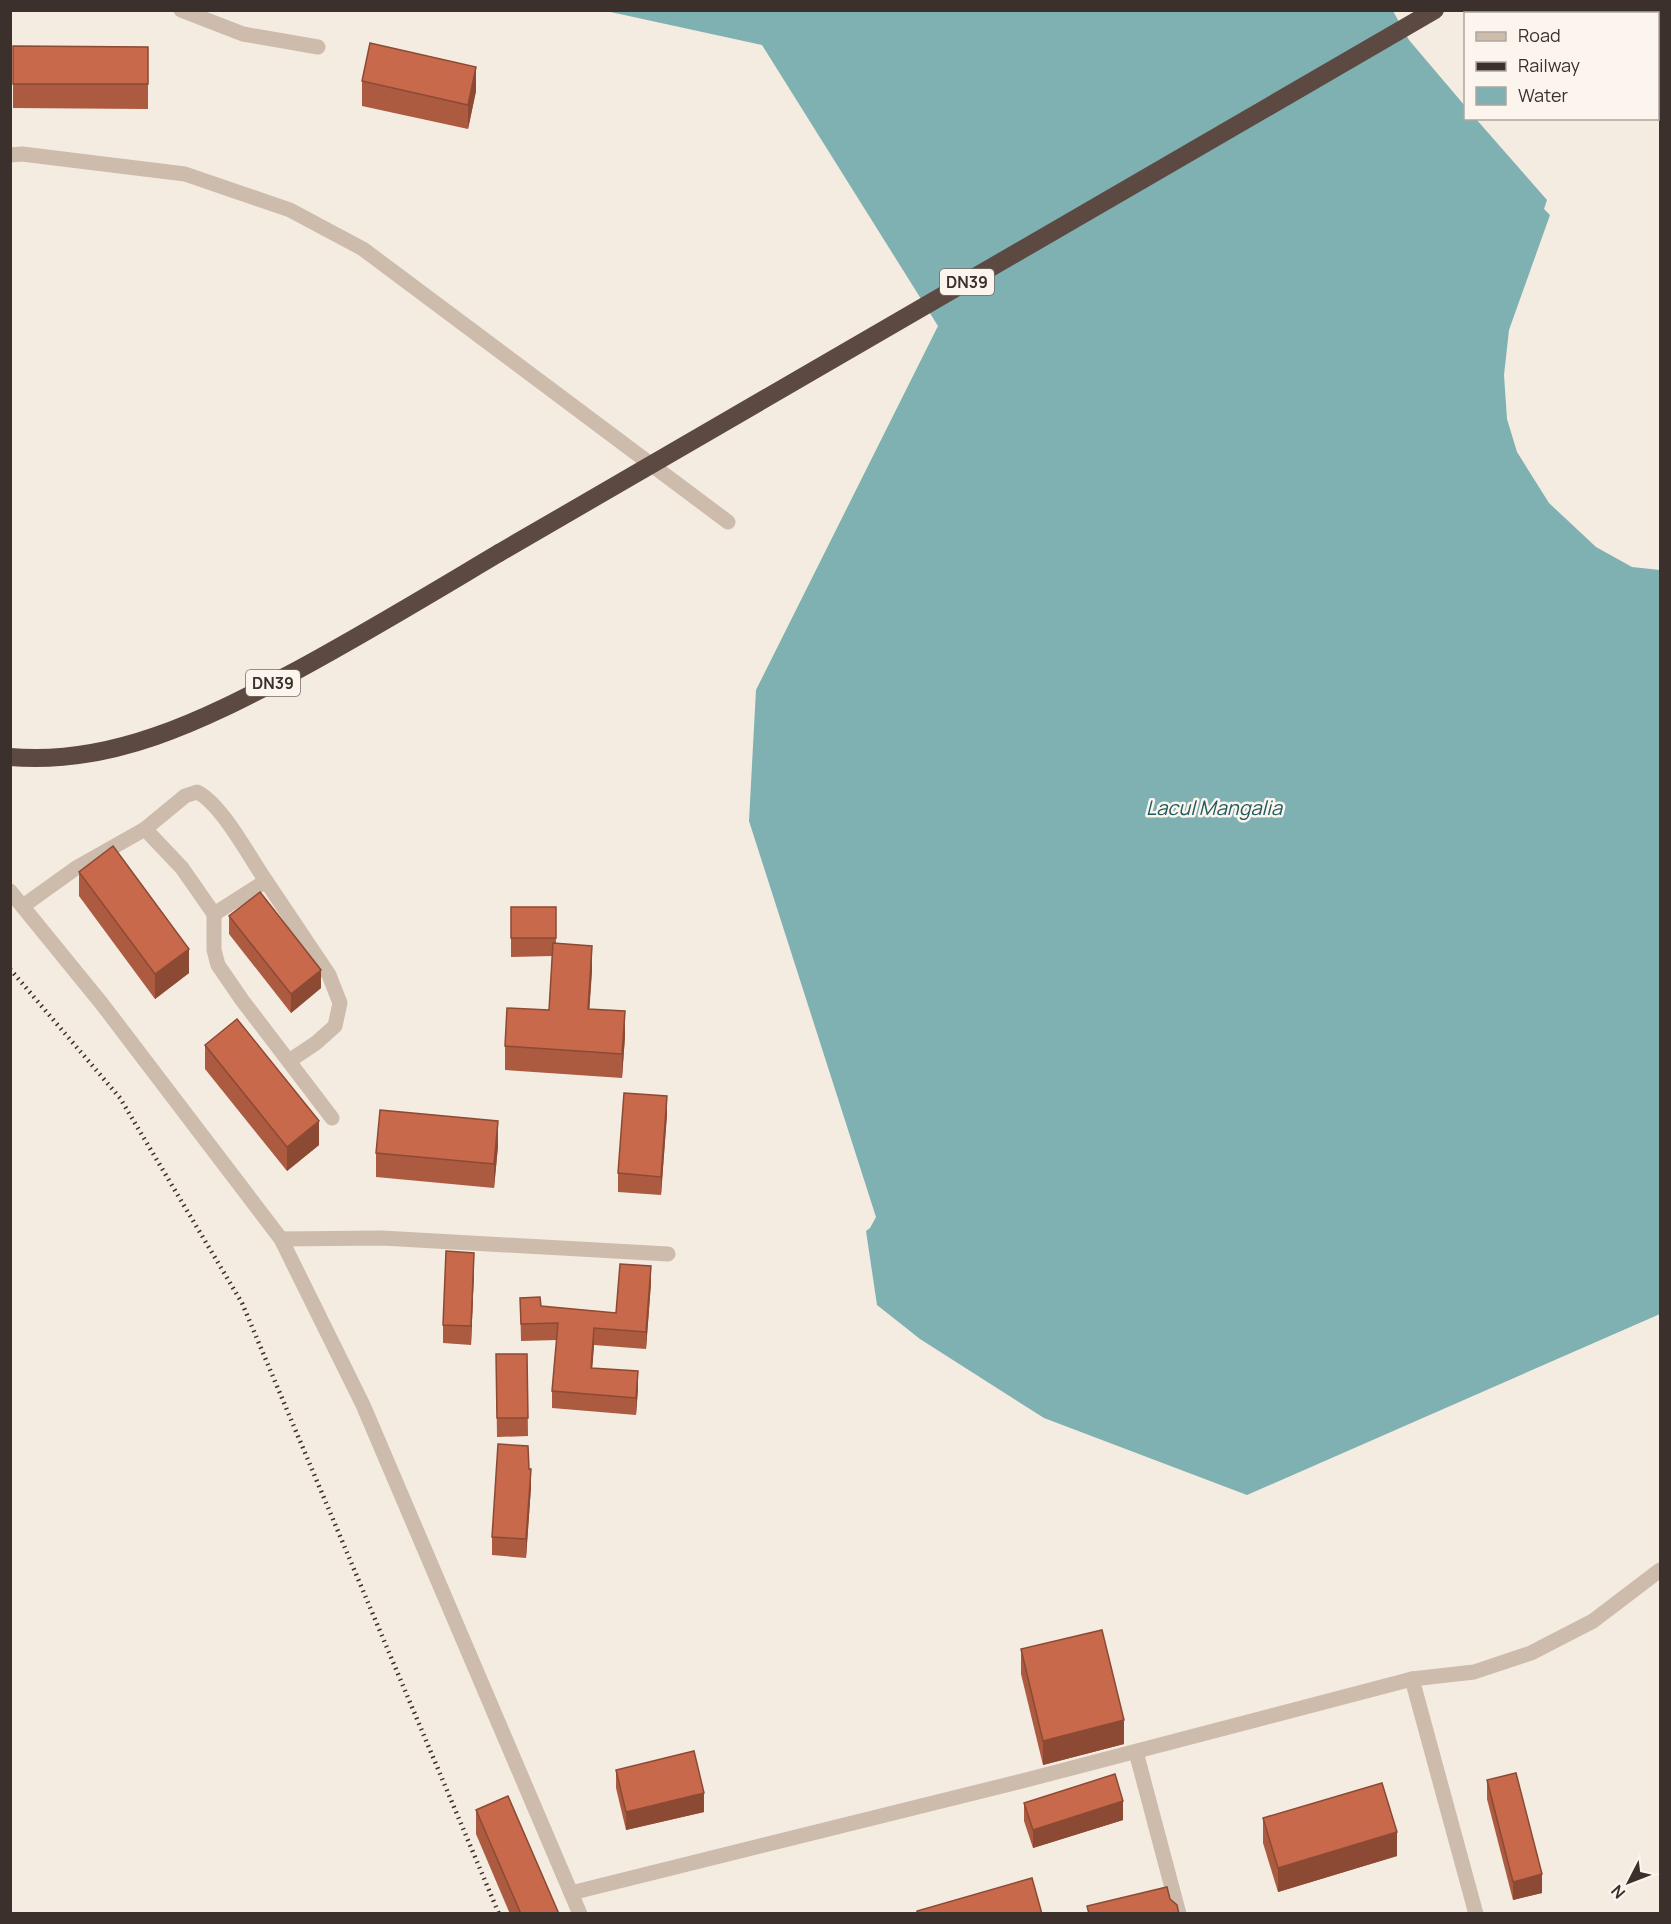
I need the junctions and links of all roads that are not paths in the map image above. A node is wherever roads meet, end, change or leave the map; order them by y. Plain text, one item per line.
1 (181, 10) edge
2 (1435, 10) edge
3 (318, 47) dead end
4 (10, 155) edge
5 (728, 522) dead end
6 (16, 761) edge
7 (145, 829) junction
8 (266, 881) junction
9 (10, 891) edge
10 (23, 906) junction
11 (214, 914) junction
12 (289, 1061) junction
13 (332, 1118) dead end
14 (281, 1239) junction
15 (668, 1254) dead end
16 (1660, 1570) edge
17 (1412, 1679) junction
18 (1136, 1752) junction
19 (571, 1893) junction
20 (580, 1914) edge
21 (1179, 1914) edge
22 (1476, 1914) edge

1 - 3 lane
2 - 6 highway, DN39, bridge
4 - 5 lane
7 - 8 lane
7 - 10 lane
7 - 11 lane
8 - 11 lane
8 - 12 lane
9 - 10 lane
10 - 14 lane
11 - 12 lane
12 - 13 lane
14 - 15 lane
14 - 19 lane
16 - 17 lane
17 - 18 lane
17 - 22 lane
18 - 19 lane
18 - 21 lane
19 - 20 lane

